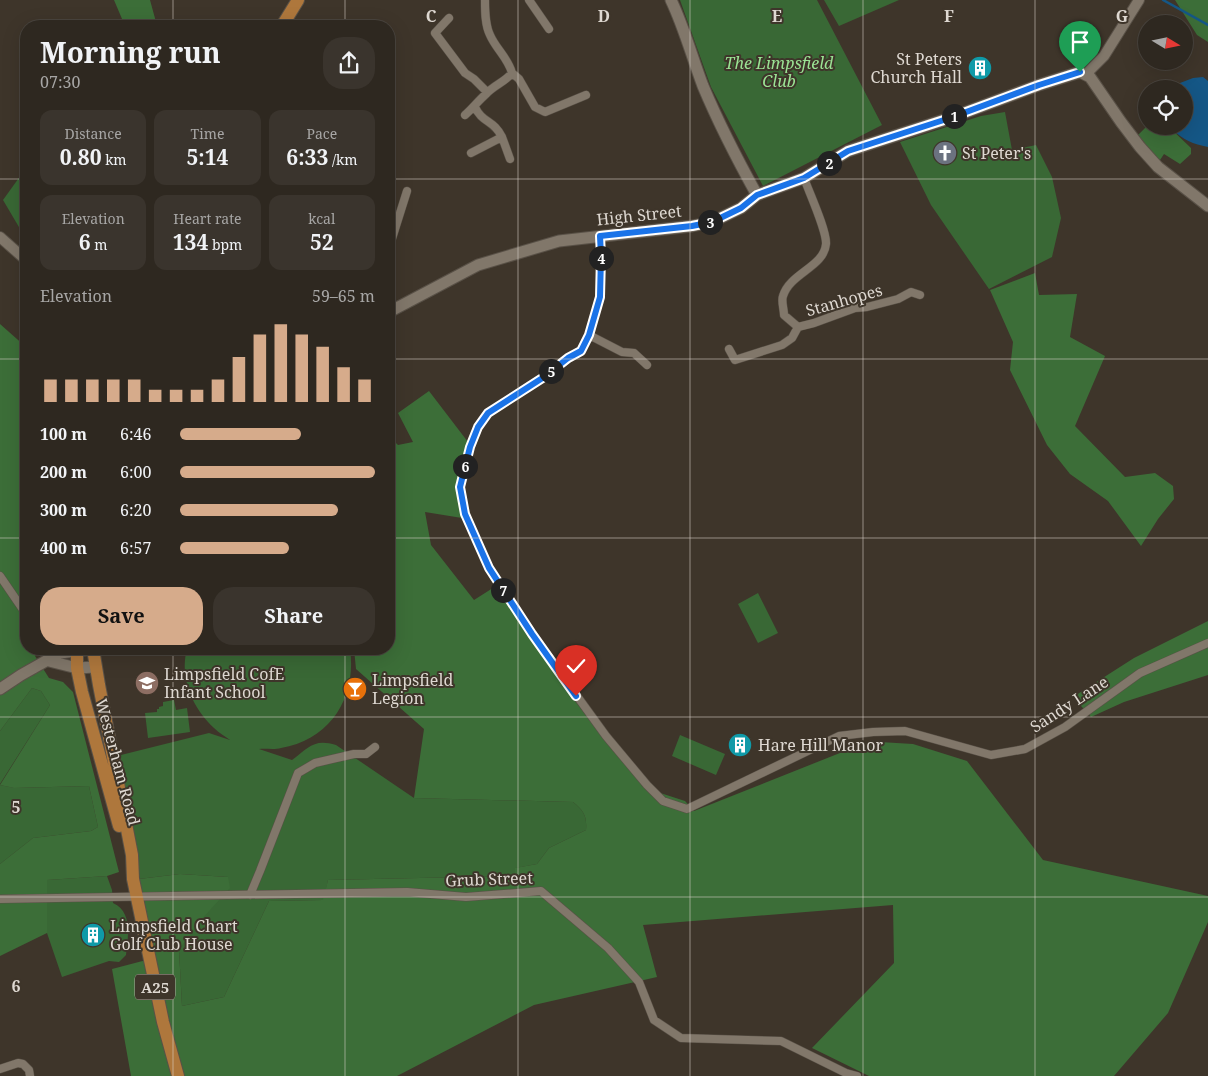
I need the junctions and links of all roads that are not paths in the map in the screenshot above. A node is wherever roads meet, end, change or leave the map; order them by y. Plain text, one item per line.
1 (298, 0) edge
2 (485, 0) edge
3 (529, 0) edge
4 (671, 0) edge
5 (1139, 0) edge
6 (449, 18) dead end
7 (286, 20) edge
8 (549, 30) dead end
9 (512, 73) junction
10 (1086, 74) junction
11 (487, 92) junction
12 (586, 96) dead end
13 (475, 107) junction
14 (465, 114) dead end
15 (502, 137) junction
16 (471, 153) dead end
17 (510, 159) dead end
18 (804, 178) junction
19 (407, 191) dead end
20 (757, 195) junction
21 (1208, 206) edge
22 (395, 229) edge
23 (600, 236) junction
24 (0, 237) edge
25 (20, 255) edge
26 (920, 295) dead end
27 (395, 308) edge
28 (798, 327) junction
29 (589, 335) junction
30 (729, 350) dead end
31 (647, 365) dead end
32 (0, 576) edge
33 (20, 605) edge
34 (1208, 643) edge
35 (48, 655) edge
36 (57, 655) edge
37 (77, 655) edge
38 (94, 655) edge
39 (49, 660) junction
40 (77, 668) junction
41 (0, 690) edge
42 (375, 747) dead end
43 (133, 880) junction
44 (250, 895) junction
45 (137, 898) junction
46 (0, 900) edge
47 (0, 1069) edge
48 (30, 1076) edge
49 (178, 1076) edge
50 (857, 1076) edge

1 - 7 main road
2 - 9 street
3 - 8 street
4 - 20 main road
5 - 10 street
6 - 11 street
9 - 11 street
9 - 12 street
10 - 18 main road, High Street
10 - 21 main road
11 - 13 street
13 - 14 street
13 - 15 street
15 - 16 street
15 - 17 street
18 - 20 main road, High Street
18 - 28 street, Stanhopes
19 - 22 street
20 - 23 main road, High Street
23 - 27 main road, High Street
23 - 29 street
24 - 25 street
26 - 28 street, Stanhopes
28 - 30 street
29 - 31 street
29 - 34 street, Sandy Lane
32 - 33 street
35 - 39 street
36 - 39 main road
37 - 40 main road, Westerham Road / A25
38 - 40 main road
38 - 43 main road, Westerham Road
39 - 40 main road
39 - 41 main road
40 - 43 main road, Westerham Road / A25
42 - 44 street
43 - 45 main road, Westerham Road / A25
44 - 45 street, Grub Street
44 - 50 street, Grub Street
45 - 46 street, Grub Street
45 - 49 main road, Westerham Road / A25
47 - 48 street

